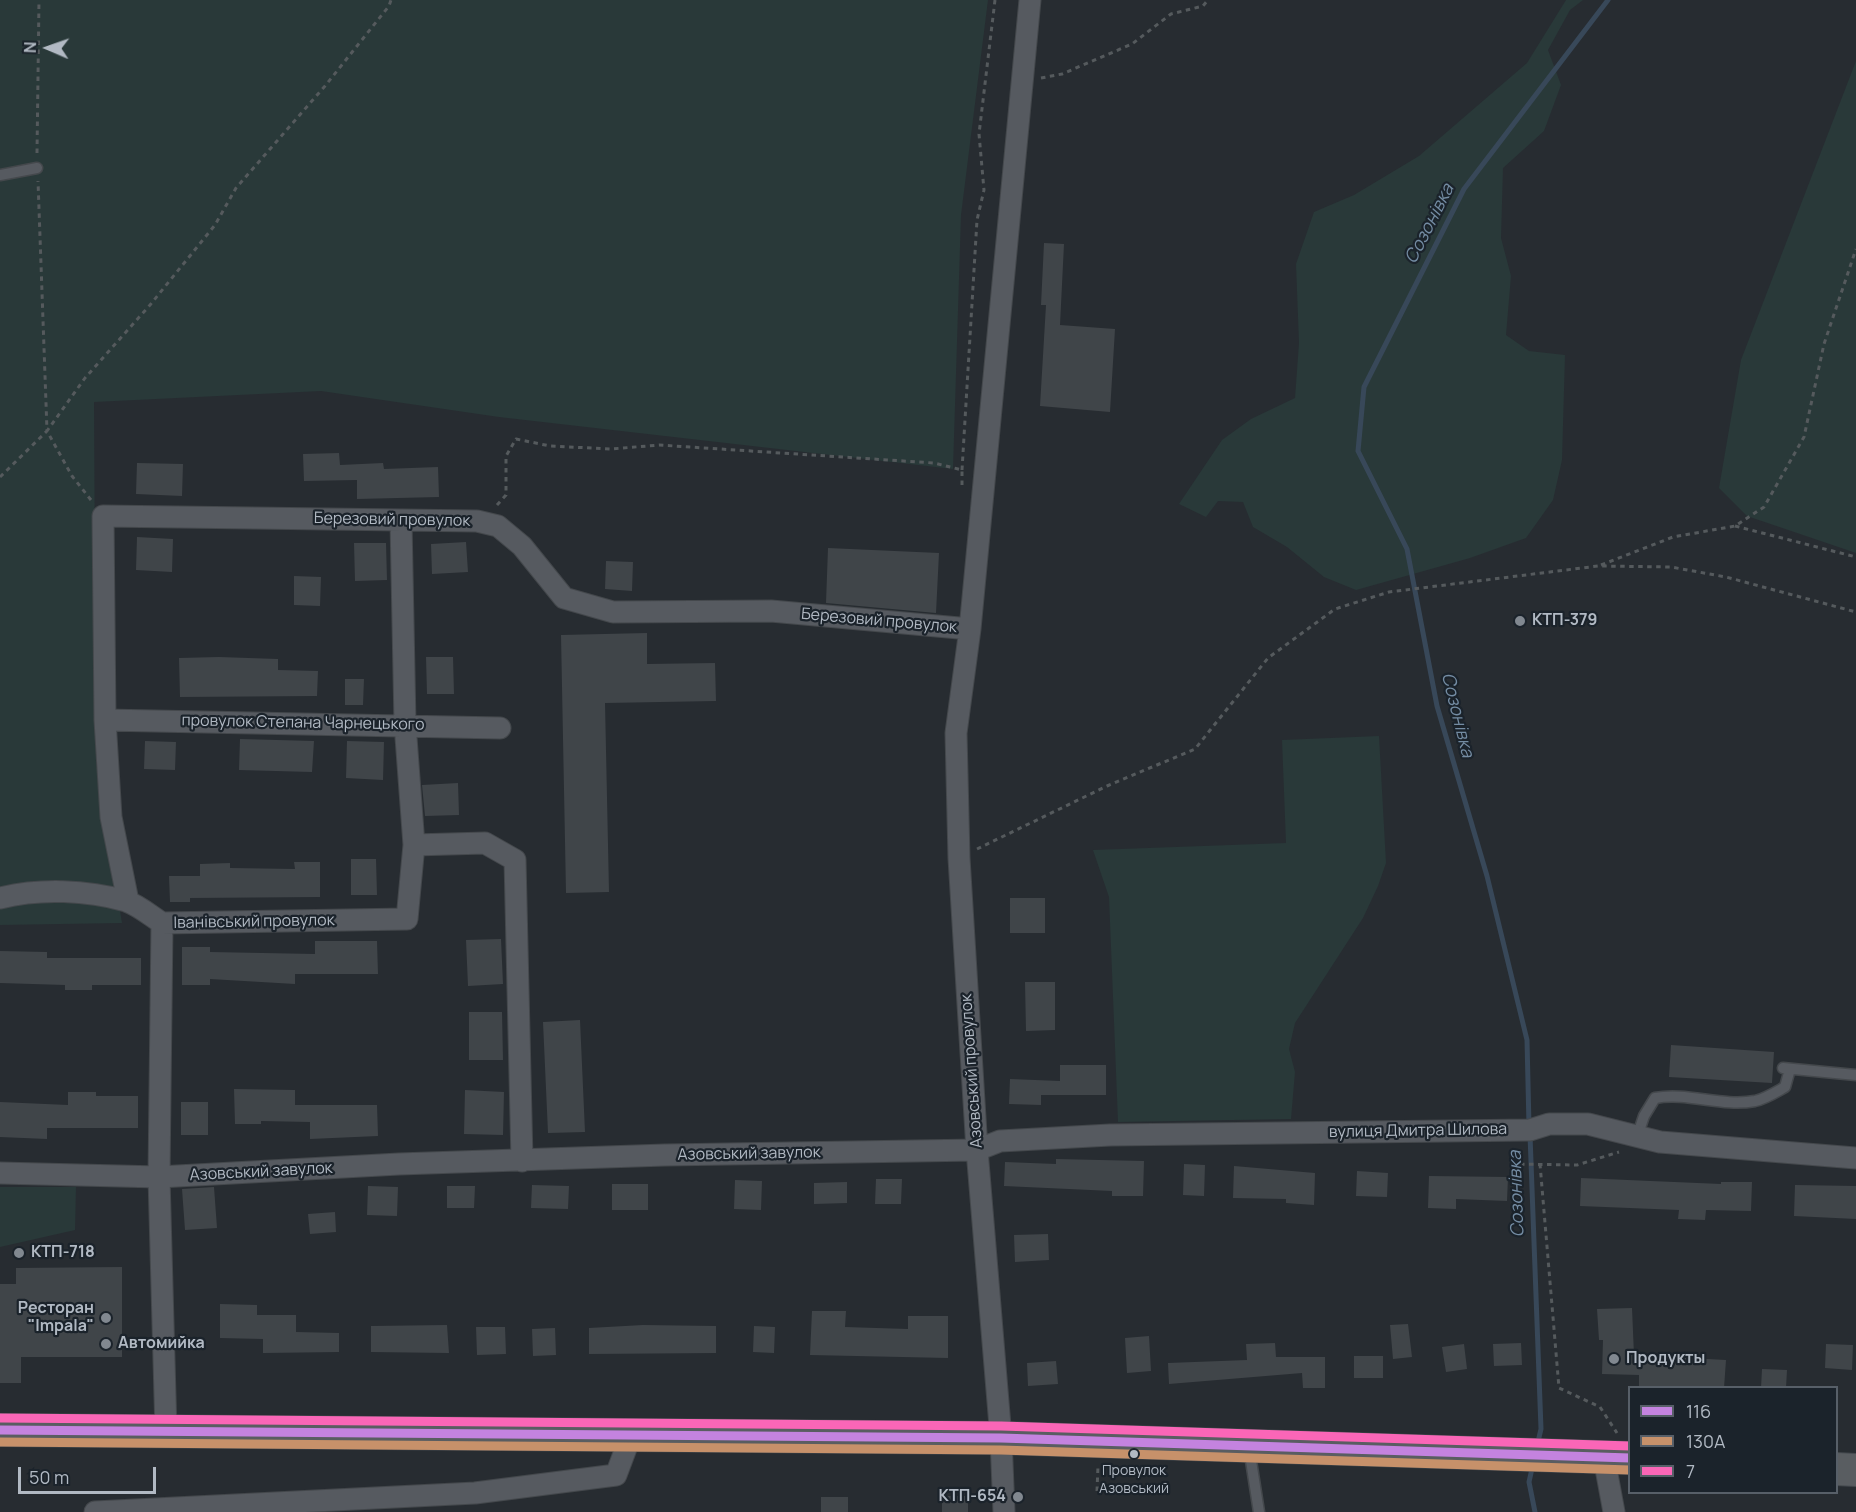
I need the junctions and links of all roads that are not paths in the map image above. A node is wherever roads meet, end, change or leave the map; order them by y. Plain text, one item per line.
1 (1030, 0) edge
2 (37, 168) road end
3 (0, 175) edge
4 (401, 521) junction
5 (970, 629) junction
6 (105, 720) junction
7 (405, 724) junction
8 (500, 728) dead end
9 (414, 846) junction
10 (0, 898) edge
11 (128, 902) junction
12 (162, 923) junction
13 (1856, 1075) edge
14 (1637, 1137) junction
15 (977, 1150) junction
16 (1856, 1158) edge
17 (522, 1161) junction
18 (0, 1173) edge
19 (159, 1177) junction
20 (0, 1430) edge
21 (166, 1432) junction
22 (631, 1435) junction
23 (1002, 1438) junction
24 (1249, 1445) junction
25 (1617, 1450) edge
26 (1838, 1469) edge
27 (1856, 1470) edge
28 (95, 1512) edge
29 (1004, 1512) edge
30 (1259, 1512) edge
31 (1614, 1512) edge

1 - 5 street, Азовський провулок
2 - 3 lane
4 - 5 street, Березовий провулок
4 - 6 street, Березовий провулок
4 - 7 street
5 - 15 street, Азовський провулок
6 - 7 street, провулок Степана Чарнецького
6 - 11 street
7 - 8 street, провулок Степана Чарнецького
7 - 9 street
9 - 12 street, Іванівський провулок
9 - 17 street
10 - 11 street, Іванівський провулок
11 - 12 street, Іванівський провулок
12 - 19 street
13 - 14 lane
14 - 15 street, вулиця Дмитра Шилова
14 - 16 street, вулиця Дмитра Шилова
15 - 17 street, Азовський завулок
15 - 23 street, Азовський провулок
17 - 19 street, Азовський завулок
18 - 19 street, Азовський завулок
19 - 21 street
20 - 21 main road
21 - 22 main road
22 - 23 main road
22 - 28 street
23 - 24 main road
23 - 29 street, Азовський провулок
24 - 25 main road
24 - 30 lane
25 - 31 street
26 - 27 main road

